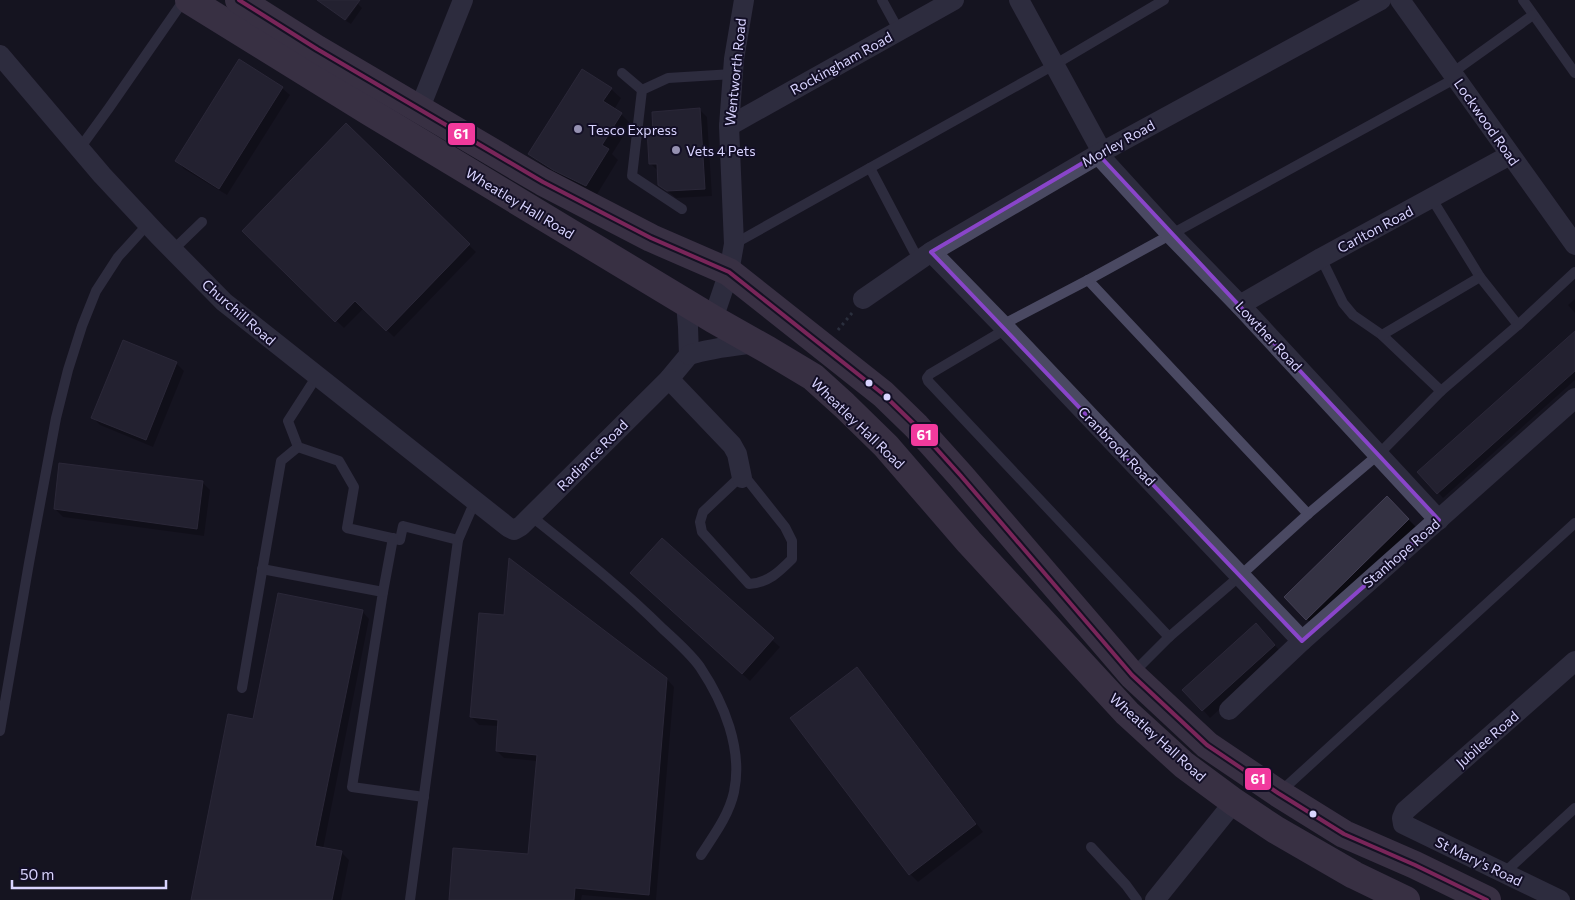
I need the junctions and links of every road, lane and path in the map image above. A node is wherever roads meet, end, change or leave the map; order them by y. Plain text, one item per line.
1 (184, 0) edge
2 (189, 0) edge
3 (239, 0) edge
4 (463, 0) edge
5 (744, 0) edge
6 (882, 0) edge
7 (954, 0) edge
8 (1019, 0) edge
9 (1164, 0) edge
10 (1381, 0) edge
11 (1400, 0) edge
12 (1523, 0) edge
13 (1533, 15) junction
14 (899, 30) junction
15 (0, 55) edge
16 (1054, 65) junction
17 (622, 73) dead end
18 (1575, 73) edge
19 (733, 74) junction
20 (1454, 75) junction
21 (642, 90) junction
22 (419, 110) junction
23 (729, 126) junction
24 (80, 148) junction
25 (1100, 153) junction
26 (1510, 155) junction
27 (870, 168) junction
28 (1432, 199) junction
29 (682, 209) dead end
30 (202, 222) dead end
31 (148, 224) junction
32 (1171, 234) junction
33 (734, 244) junction
34 (1575, 245) edge
35 (173, 250) junction
36 (925, 257) junction
37 (1321, 258) junction
38 (1575, 272) edge
39 (1480, 277) junction
40 (1088, 280) junction
41 (726, 283) junction
42 (863, 299) joint
43 (686, 302) junction
44 (1240, 304) junction
45 (713, 319) junction
46 (1518, 325) junction
47 (1004, 327) junction
48 (1382, 335) junction
49 (756, 343) junction
50 (824, 348) junction
51 (689, 355) junction
52 (317, 376) junction
53 (669, 379) junction
54 (1441, 390) junction
55 (1575, 398) edge
56 (298, 447) junction
57 (1378, 454) junction
58 (742, 478) junction
59 (474, 501) junction
60 (1308, 514) junction
61 (531, 516) junction
62 (1439, 520) junction
63 (1575, 524) edge
64 (514, 530) joint
65 (393, 538) junction
66 (458, 540) junction
67 (262, 569) junction
68 (1241, 575) junction
69 (384, 592) junction
70 (1169, 637) junction
71 (1302, 640) junction
72 (1575, 661) edge
73 (1132, 675) junction
74 (242, 688) dead end
75 (1229, 710) dead end
76 (0, 731) edge
77 (1278, 793) junction
78 (424, 797) junction
79 (1234, 802) junction
80 (1575, 808) edge
81 (1402, 818) joint
82 (1091, 847) dead end
83 (701, 855) dead end
84 (1504, 873) junction
85 (410, 900) edge
86 (1137, 900) edge
87 (1155, 900) edge
88 (1406, 900) edge
89 (1487, 900) edge
90 (1560, 900) edge

1 - 24 lane
2 - 43 highway, Wheatley Hall Road
3 - 22 highway, Wheatley Hall Road
4 - 22 street
5 - 19 street, Wentworth Road
6 - 14 lane
7 - 14 street, Rockingham Road
8 - 16 street, Lowther Road
9 - 16 lane
10 - 25 street, Morley Road
11 - 20 street, Lockwood Road
12 - 13 lane
13 - 18 lane
13 - 20 lane
14 - 23 street, Rockingham Road
15 - 24 street, Churchill Road
16 - 25 street, Lowther Road
16 - 27 lane
17 - 21 lane
19 - 21 lane
19 - 23 street, Wentworth Road
20 - 26 street, Lockwood Road
20 - 32 lane
21 - 29 lane
22 - 41 highway, Wheatley Hall Road
23 - 33 street, Wentworth Road
24 - 31 street, Churchill Road
25 - 32 street, Lowther Road
25 - 36 street, Morley Road
26 - 28 street, Carlton Road
26 - 34 street, Lockwood Road
27 - 33 lane
27 - 36 lane
28 - 37 street, Carlton Road
28 - 39 lane
30 - 35 lane
31 - 35 street, Churchill Road
31 - 76 lane
32 - 40 lane
32 - 44 street, Lowther Road
33 - 41 street, Wentworth Road
35 - 52 street, Churchill Road
36 - 42 street, Morley Road
36 - 47 street, Cranbrook Road
37 - 44 street, Carlton Road
37 - 48 lane
38 - 46 lane
39 - 46 lane
39 - 48 lane
40 - 47 lane
40 - 60 lane
41 - 45 street
41 - 50 highway, Wheatley Hall Road
42 - 50 path
43 - 45 highway, Wheatley Hall Road
43 - 51 street
44 - 57 street, Lowther Road
45 - 49 highway, Wheatley Hall Road
46 - 54 lane
47 - 68 street, Cranbrook Road
47 - 70 lane
48 - 54 lane
49 - 51 street
49 - 79 highway, Wheatley Hall Road
50 - 73 highway, Wheatley Hall Road
51 - 53 street, Radiance Road
52 - 56 lane
52 - 59 street, Churchill Road
53 - 58 street
53 - 61 street, Radiance Road
54 - 57 lane
55 - 62 street, Stanhope Road
56 - 65 lane
56 - 67 lane
57 - 60 lane
57 - 62 street, Lowther Road
58 - 58 lane
59 - 64 street, Churchill Road
59 - 66 lane
60 - 68 lane
61 - 64 street, Radiance Road
61 - 83 lane
62 - 71 street, Stanhope Road
63 - 77 lane
65 - 66 lane
65 - 69 lane
66 - 78 lane
67 - 69 lane
67 - 74 lane
68 - 70 lane
68 - 71 street, Cranbrook Road
69 - 78 lane
70 - 73 lane
71 - 75 street, Stanhope Road
72 - 81 street, Jubilee Road
73 - 77 highway, Wheatley Hall Road
77 - 89 highway, Wheatley Hall Road
78 - 85 lane
79 - 87 street
79 - 88 highway, Wheatley Hall Road
80 - 84 lane
81 - 84 street, St Mary's Road
82 - 86 lane
84 - 90 street, St Mary's Road

